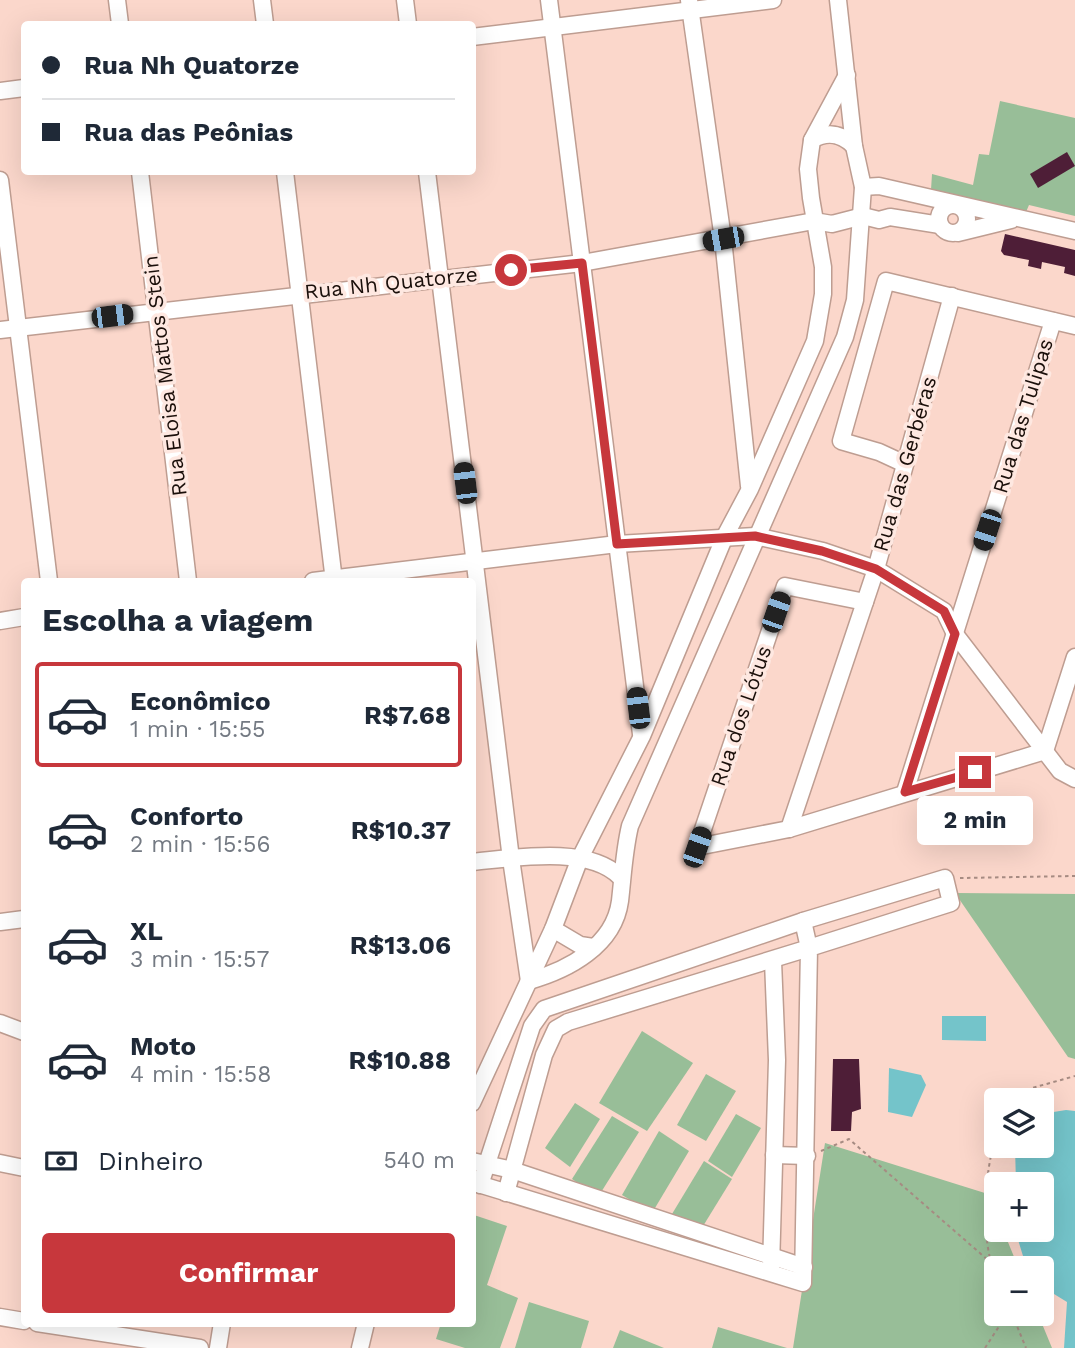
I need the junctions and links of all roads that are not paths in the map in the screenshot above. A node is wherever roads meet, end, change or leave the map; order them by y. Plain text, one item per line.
1 (117, 0) edge
2 (262, 0) edge
3 (405, 0) edge
4 (549, 0) edge
5 (773, 0) edge
6 (838, 0) edge
7 (690, 5) edge
8 (120, 21) edge
9 (265, 21) edge
10 (408, 21) edge
11 (552, 27) junction
12 (476, 36) edge
13 (847, 75) junction
14 (21, 88) edge
15 (0, 91) edge
16 (812, 141) junction
17 (854, 146) junction
18 (140, 175) edge
19 (285, 175) edge
20 (427, 175) edge
21 (0, 180) edge
22 (863, 187) junction
23 (892, 189) junction
24 (954, 205) junction
25 (863, 216) junction
26 (890, 217) junction
27 (1024, 219) junction
28 (814, 221) junction
29 (940, 225) junction
30 (1075, 231) edge
31 (957, 233) junction
32 (723, 239) junction
33 (582, 263) junction
34 (440, 278) junction
35 (301, 293) junction
36 (952, 296) junction
37 (159, 310) junction
38 (1053, 321) junction
39 (1075, 326) edge
40 (18, 328) junction
41 (0, 330) edge
42 (905, 464) junction
43 (750, 489) junction
44 (756, 534) junction
45 (725, 536) junction
46 (617, 544) junction
47 (475, 560) junction
48 (876, 566) junction
49 (49, 578) edge
50 (188, 578) edge
51 (334, 578) edge
52 (348, 578) edge
53 (865, 602) junction
54 (21, 618) edge
55 (0, 621) edge
56 (955, 634) junction
57 (1075, 657) edge
58 (642, 736) junction
59 (1045, 751) junction
60 (1075, 779) edge
61 (905, 792) junction
62 (789, 829) junction
63 (580, 858) junction
64 (511, 859) junction
65 (476, 862) edge
66 (620, 877) junction
67 (21, 919) edge
68 (803, 921) junction
69 (0, 922) edge
70 (553, 929) junction
71 (593, 947) junction
72 (716, 948) junction
73 (809, 948) junction
74 (773, 961) junction
75 (724, 976) junction
76 (529, 981) junction
77 (0, 1024) edge
78 (532, 1026) junction
79 (556, 1029) junction
80 (21, 1031) edge
81 (777, 1060) junction
82 (806, 1061) junction
83 (476, 1094) edge
84 (774, 1155) junction
85 (807, 1156) junction
86 (479, 1162) edge
87 (0, 1163) edge
88 (21, 1167) edge
89 (512, 1170) junction
90 (476, 1184) edge
91 (506, 1193) junction
92 (771, 1266) junction
93 (0, 1317) edge
94 (21, 1320) edge
95 (63, 1327) edge
96 (221, 1327) edge
97 (365, 1327) edge
98 (200, 1348) edge
99 (218, 1348) edge
100 (360, 1348) edge

1 - 8 street
2 - 9 street
3 - 10 street
4 - 11 street
5 - 7 street
6 - 13 street
7 - 11 street
7 - 32 street
11 - 12 street
11 - 33 street
13 - 16 street
13 - 17 street
14 - 15 street
16 - 17 street
16 - 28 street
17 - 22 street
18 - 37 street, Rua Eloisa Mattos Stein
19 - 35 street
20 - 34 street
21 - 40 street
22 - 23 street
22 - 25 street
23 - 24 street
23 - 26 street
24 - 27 street
24 - 29 street
24 - 31 street
25 - 26 street
25 - 28 street, Rua Nh Quatorze
25 - 44 street
26 - 29 street
27 - 30 street
27 - 31 street
28 - 32 street, Rua Nh Quatorze
28 - 43 street
29 - 31 street
32 - 33 street, Rua Nh Quatorze
32 - 43 street
33 - 34 street, Rua Nh Quatorze
33 - 46 street
34 - 35 street, Rua Nh Quatorze
34 - 47 street
35 - 37 street, Rua Nh Quatorze
35 - 51 street
36 - 38 street
36 - 42 street, Rua das Gerbéras
36 - 42 street
37 - 40 street, Rua Nh Quatorze
37 - 50 street, Rua Eloisa Mattos Stein
38 - 39 street
38 - 56 street, Rua das Tulipas
40 - 41 street, Rua Nh Quatorze
40 - 49 street
42 - 48 street, Rua das Gerbéras
43 - 45 street
44 - 45 street
44 - 48 street
44 - 66 street
45 - 46 street
45 - 58 street
46 - 47 street
46 - 58 street
47 - 52 street
47 - 64 street
48 - 53 street, Rua das Gerbéras
48 - 56 street
53 - 62 street, Rua das Gerbéras
53 - 62 street, Rua dos Lótus
54 - 55 street
56 - 59 street
56 - 61 street, Rua das Tulipas
57 - 59 street
58 - 63 street
59 - 60 street
59 - 61 street
61 - 62 street
63 - 64 street
63 - 66 street
63 - 70 street
64 - 65 street
64 - 76 street
66 - 71 street
67 - 69 street
68 - 72 street
68 - 73 street
68 - 73 street
70 - 71 street
70 - 76 street
71 - 76 street
72 - 75 street
72 - 78 street
73 - 74 street
73 - 82 street
74 - 75 street
74 - 81 street
75 - 79 street
76 - 83 street
77 - 80 street
78 - 79 street
78 - 86 street
79 - 89 street
81 - 82 street
81 - 84 street
82 - 85 street
84 - 85 street
84 - 92 street
85 - 92 street
86 - 89 street
86 - 90 street
87 - 88 street
89 - 91 street
89 - 92 street
90 - 91 street
91 - 92 street
93 - 94 street
95 - 98 street
96 - 99 street
97 - 100 street

